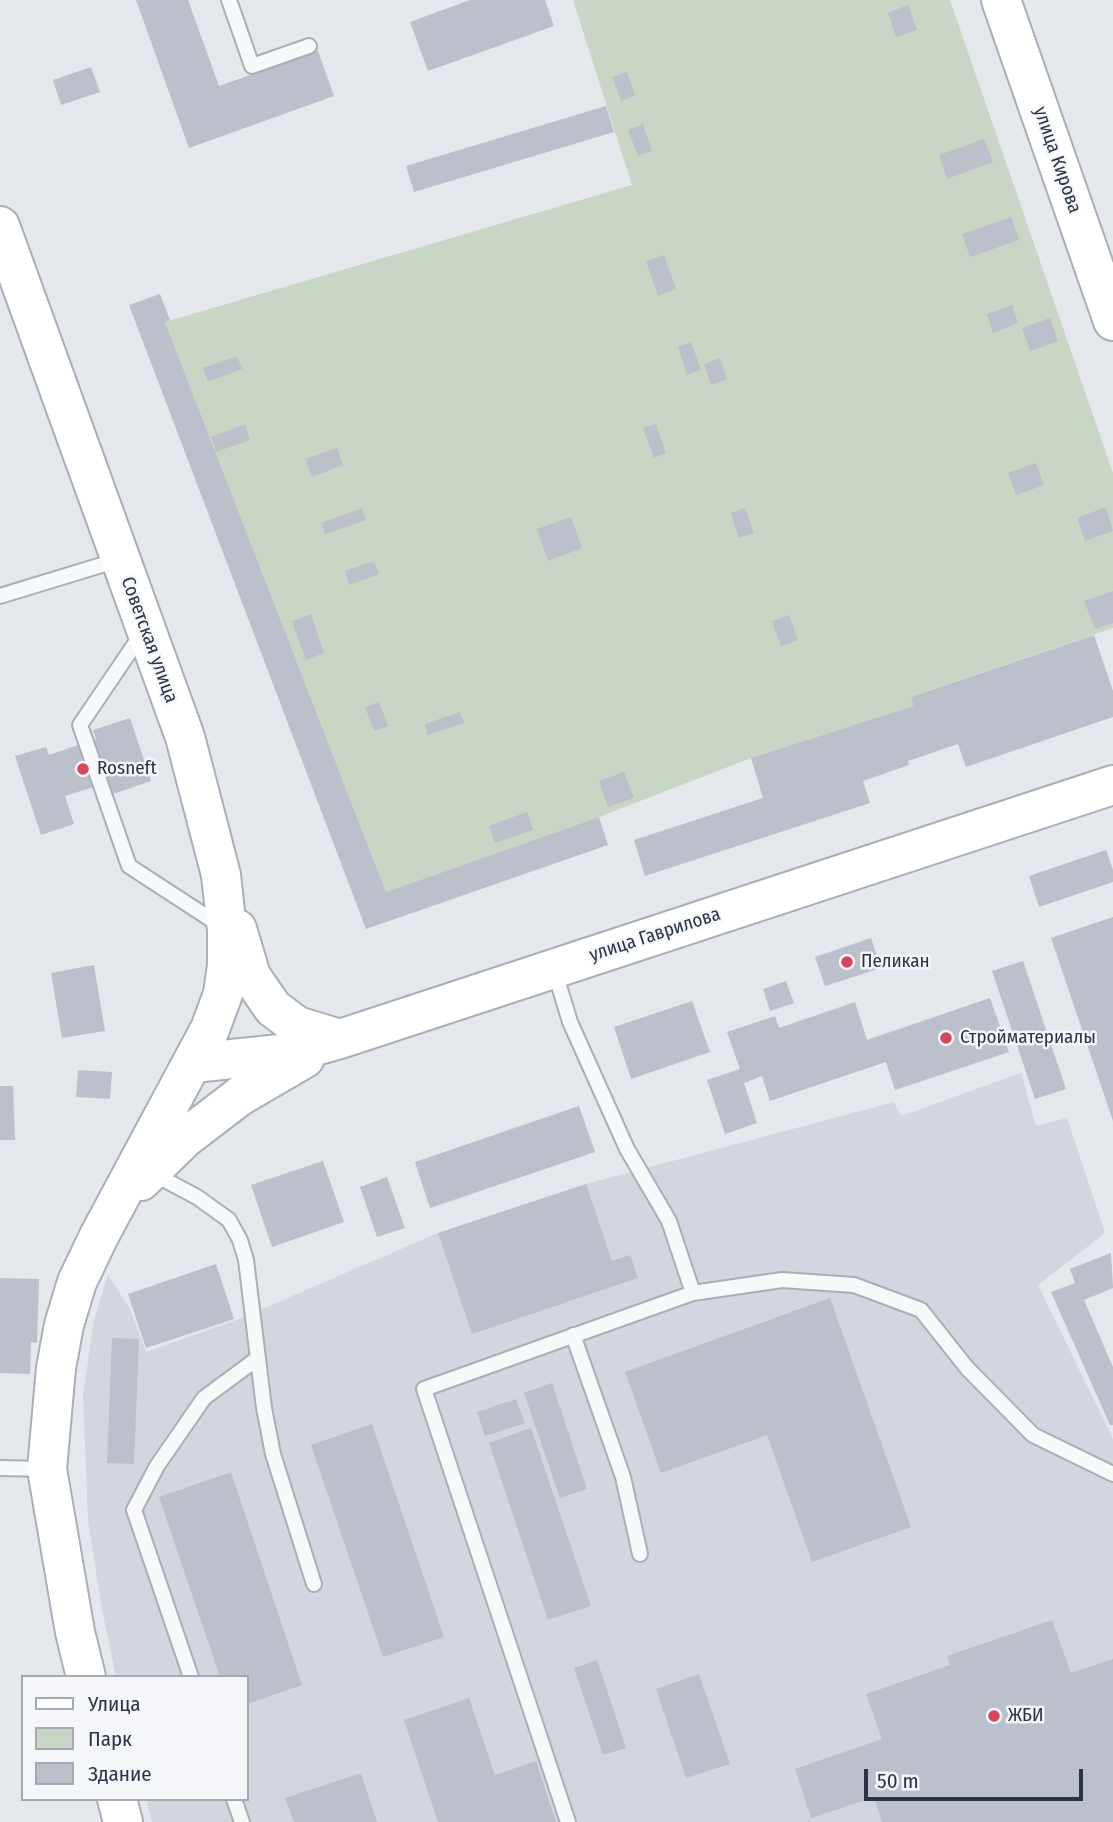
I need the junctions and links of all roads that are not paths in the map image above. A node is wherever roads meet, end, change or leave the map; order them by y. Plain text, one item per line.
1 (229, 0) edge
2 (1001, 0) edge
3 (309, 47) dead end
4 (0, 226) edge
5 (1113, 321) edge
6 (120, 559) junction
7 (0, 596) edge
8 (146, 628) junction
9 (1113, 785) edge
10 (221, 874) junction
11 (228, 930) junction
12 (553, 968) junction
13 (340, 1038) junction
14 (193, 1063) junction
15 (150, 1172) junction
16 (112, 1209) junction
17 (693, 1293) junction
18 (573, 1335) junction
19 (258, 1358) junction
20 (0, 1468) edge
21 (47, 1469) junction
22 (1113, 1474) edge
23 (640, 1554) dead end
24 (314, 1584) dead end
25 (86, 1675) edge
26 (190, 1675) edge
27 (118, 1801) edge
28 (235, 1801) edge
29 (123, 1822) edge
30 (242, 1822) edge
31 (568, 1822) edge

1 - 3 lane
2 - 5 street, улица Кирова
4 - 6 street, Советская улица
6 - 7 lane
6 - 8 street, Советская улица
8 - 10 street, Советская улица
8 - 11 lane
9 - 12 street, улица Гаврилова
10 - 11 street, Советская улица
10 - 13 street
11 - 14 street, Советская улица
12 - 13 street, улица Гаврилова
12 - 17 lane
13 - 14 street, улица Гаврилова
13 - 15 street
14 - 16 street, Советская улица
15 - 16 street
15 - 19 lane
16 - 21 street, Советская улица
17 - 18 lane
17 - 22 lane
18 - 23 lane
18 - 31 lane
19 - 24 lane
19 - 26 lane
20 - 21 lane
21 - 25 street, Советская улица
27 - 29 street
28 - 30 lane

